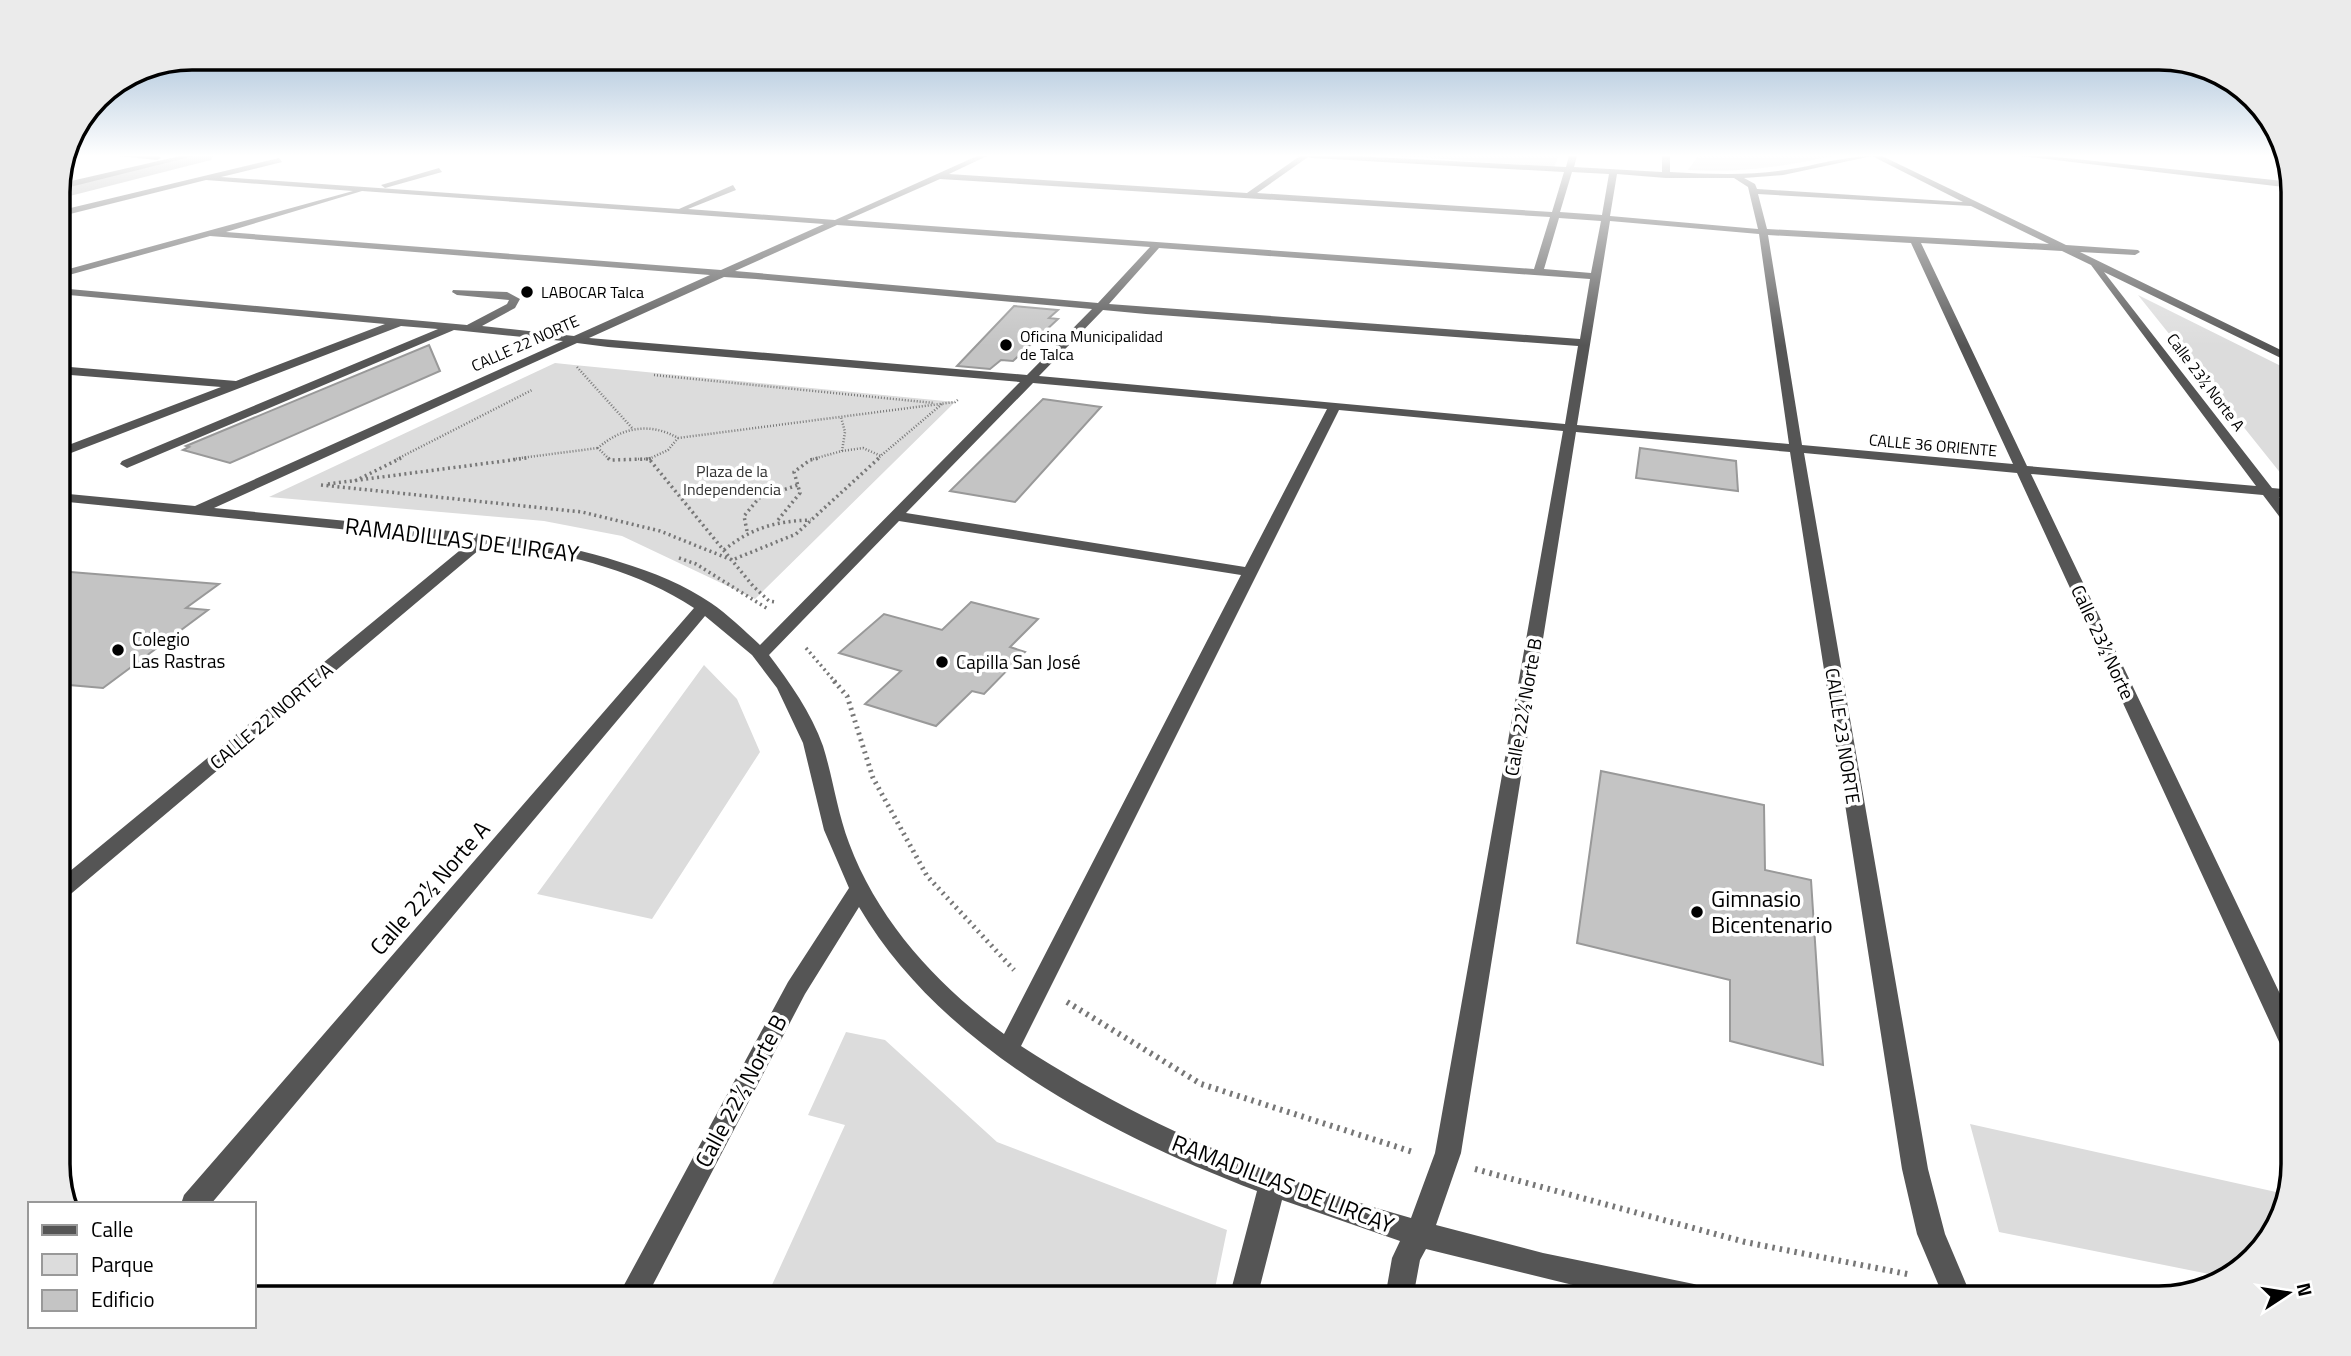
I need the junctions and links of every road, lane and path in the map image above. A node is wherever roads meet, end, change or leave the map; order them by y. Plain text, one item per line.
1 (260, 219) edge
2 (796, 219) edge
3 (842, 219) edge
4 (1555, 219) edge
5 (1606, 219) edge
6 (1609, 219) edge
7 (1759, 219) edge
8 (2005, 219) edge
9 (836, 222) junction
10 (1764, 232) junction
11 (209, 233) junction
12 (1914, 239) junction
13 (1157, 245) junction
14 (2064, 248) junction
15 (2135, 252) dead end
16 (2092, 261) junction
17 (1538, 271) junction
18 (70, 272) edge
19 (723, 273) junction
20 (1596, 275) junction
21 (70, 292) edge
22 (457, 292) dead end
23 (1101, 306) junction
24 (401, 322) junction
25 (453, 327) junction
26 (470, 328) junction
27 (575, 340) junction
28 (1584, 343) junction
29 (2281, 354) edge
30 (581, 362) dead end
31 (576, 367) junction
32 (590, 369) dead end
33 (70, 371) edge
34 (644, 374) dead end
35 (977, 377) junction
36 (1029, 380) junction
37 (239, 384) junction
38 (539, 386) dead end
39 (942, 404) junction
40 (1334, 407) junction
41 (841, 417) junction
42 (632, 428) junction
43 (1570, 430) junction
44 (678, 438) junction
45 (598, 448) junction
46 (70, 449) edge
47 (1796, 450) junction
48 (842, 451) junction
49 (881, 456) junction
50 (649, 459) junction
51 (127, 464) dead end
52 (2023, 471) junction
53 (355, 481) junction
54 (321, 485) junction
55 (797, 485) junction
56 (309, 486) dead end
57 (2268, 492) junction
58 (2281, 493) edge
59 (70, 498) edge
60 (2281, 509) edge
61 (197, 510) junction
62 (896, 516) junction
63 (778, 520) junction
64 (812, 520) junction
65 (747, 531) junction
66 (483, 538) junction
67 (724, 550) junction
68 (672, 556) dead end
69 (732, 560) junction
70 (1250, 572) junction
71 (705, 606) junction
72 (805, 608) junction
73 (787, 626) junction
74 (760, 654) junction
75 (70, 882) edge
76 (860, 888) junction
77 (1040, 985) junction
78 (2281, 1020) edge
79 (1007, 1051) junction
80 (1445, 1161) junction
81 (1272, 1185) junction
82 (196, 1202) edge
83 (1418, 1236) junction
84 (637, 1286) edge
85 (1246, 1286) edge
86 (1401, 1286) edge
87 (1632, 1286) edge
88 (1937, 1286) edge
89 (1952, 1286) edge

1 - 11 street
2 - 9 street
3 - 9 street, CALLE 22 NORTE
4 - 17 street
5 - 20 street, Calle 22½ Norte B
6 - 10 street
7 - 10 street, CALLE 23 NORTE
8 - 14 street
9 - 13 street
9 - 19 street, CALLE 22 NORTE
10 - 12 street
10 - 47 street, CALLE 23 NORTE
11 - 18 street
11 - 19 street
12 - 14 street
12 - 52 street, Calle 23½ Norte
13 - 17 street
13 - 23 street
14 - 15 street
14 - 16 street
16 - 29 street
16 - 57 street, Calle 23½ Norte A
17 - 20 street
19 - 23 street
19 - 27 street, CALLE 22 NORTE
20 - 28 street, Calle 22½ Norte B
21 - 24 street, CALLE 36 ORIENTE
22 - 26 street
23 - 28 street
23 - 36 street
24 - 25 street, CALLE 36 ORIENTE
24 - 37 street
25 - 26 street, CALLE 36 ORIENTE
25 - 51 street
26 - 27 street, CALLE 36 ORIENTE
27 - 35 street, CALLE 36 ORIENTE
27 - 61 street, CALLE 22 NORTE
28 - 43 street, Calle 22½ Norte B
30 - 31 path
31 - 32 path
31 - 42 path
33 - 37 street
34 - 39 path
35 - 36 street, CALLE 36 ORIENTE
35 - 39 path
36 - 40 street, CALLE 36 ORIENTE
36 - 62 street
37 - 46 street
38 - 53 path
39 - 41 path
39 - 49 path
40 - 43 street, CALLE 36 ORIENTE
40 - 70 street
41 - 44 path
41 - 48 path
42 - 44 path
42 - 45 path
43 - 47 street, CALLE 36 ORIENTE
43 - 80 street, Calle 22½ Norte B
44 - 50 path
45 - 50 path
45 - 53 path
47 - 52 street, CALLE 36 ORIENTE
47 - 89 street, CALLE 23 NORTE
48 - 49 path
48 - 55 path
49 - 64 path
50 - 67 path
52 - 57 street, CALLE 36 ORIENTE
52 - 78 street, Calle 23½ Norte
53 - 54 path
54 - 56 path
54 - 69 path
55 - 63 path
55 - 65 path
57 - 58 street, CALLE 36 ORIENTE
57 - 60 street, Calle 23½ Norte A
59 - 61 street, RAMADILLAS DE LIRCAY
61 - 66 street, RAMADILLAS DE LIRCAY
62 - 70 street
62 - 72 street
63 - 64 path
63 - 65 path
64 - 69 path
65 - 67 path
66 - 71 street, RAMADILLAS DE LIRCAY
66 - 75 street, CALLE 22 NORTE A
67 - 69 path
68 - 73 path
69 - 72 path
70 - 77 street
71 - 74 street, RAMADILLAS DE LIRCAY
71 - 82 street, Calle 22½ Norte A
72 - 73 street
73 - 74 street
73 - 77 path
74 - 76 street, RAMADILLAS DE LIRCAY
76 - 79 street, RAMADILLAS DE LIRCAY
76 - 84 street, Calle 22½ Norte B
77 - 79 street
77 - 80 path
79 - 81 street, RAMADILLAS DE LIRCAY
80 - 83 street, Calle 22½ Norte B
80 - 88 path
81 - 83 street, RAMADILLAS DE LIRCAY
81 - 85 street
83 - 86 street
83 - 87 street, RAMADILLAS DE LIRCAY

